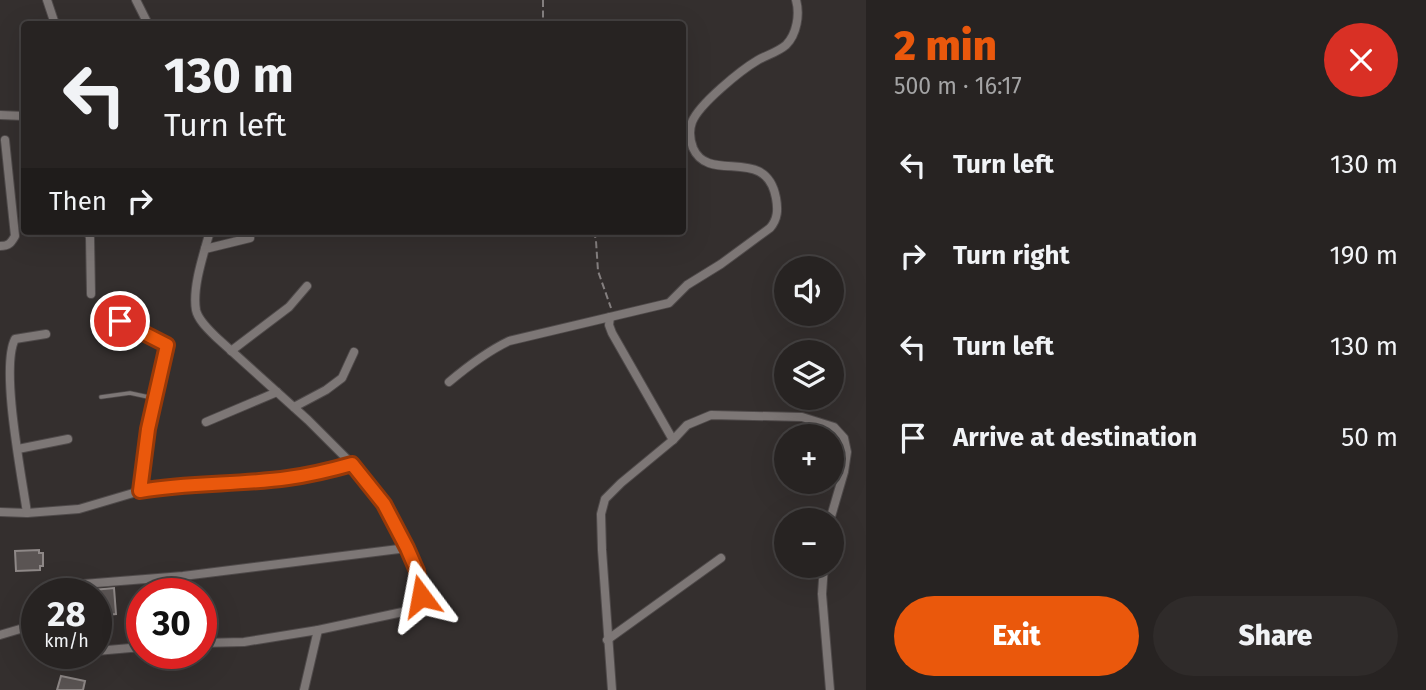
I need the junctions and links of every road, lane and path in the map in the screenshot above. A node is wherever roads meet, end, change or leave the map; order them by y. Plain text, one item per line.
1 (47, 0) edge
2 (136, 0) edge
3 (543, 0) edge
4 (796, 0) edge
5 (53, 21) edge
6 (146, 21) edge
7 (543, 21) edge
8 (0, 116) edge
9 (21, 116) edge
10 (5, 140) dead end
11 (89, 235) edge
12 (209, 235) edge
13 (595, 235) edge
14 (250, 238) dead end
15 (0, 246) edge
16 (205, 249) junction
17 (307, 286) dead end
18 (91, 294) dead end
19 (610, 317) junction
20 (120, 321) dead end
21 (46, 334) dead end
22 (231, 351) junction
23 (354, 352) dead end
24 (449, 383) dead end
25 (277, 392) junction
26 (101, 397) dead end
27 (155, 398) junction
28 (294, 407) junction
29 (205, 422) dead end
30 (68, 439) dead end
31 (673, 440) junction
32 (18, 449) junction
33 (352, 464) junction
34 (140, 491) junction
35 (834, 508) edge
36 (0, 512) edge
37 (27, 513) junction
38 (407, 548) junction
39 (721, 558) dead end
40 (823, 578) edge
41 (112, 582) edge
42 (21, 629) edge
43 (318, 630) junction
44 (0, 635) edge
45 (607, 640) junction
46 (217, 643) edge
47 (304, 690) edge
48 (612, 690) edge
49 (830, 690) edge

1 - 5 street
2 - 6 street
3 - 7 path
4 - 19 street
8 - 9 street
10 - 15 street
11 - 18 street
12 - 16 street
13 - 19 path
14 - 16 street
16 - 22 street
17 - 22 street
19 - 24 street
19 - 31 street
20 - 27 street
21 - 32 street
22 - 25 street
23 - 28 street
25 - 28 street
25 - 29 street
26 - 27 lane
27 - 34 street
28 - 33 street
30 - 32 street
31 - 35 street
31 - 45 street
32 - 37 street
33 - 34 street
33 - 38 street
34 - 37 street
36 - 37 street
38 - 41 street
38 - 43 street
39 - 45 street
40 - 49 street
42 - 44 street
43 - 46 street
43 - 47 street
45 - 48 street

